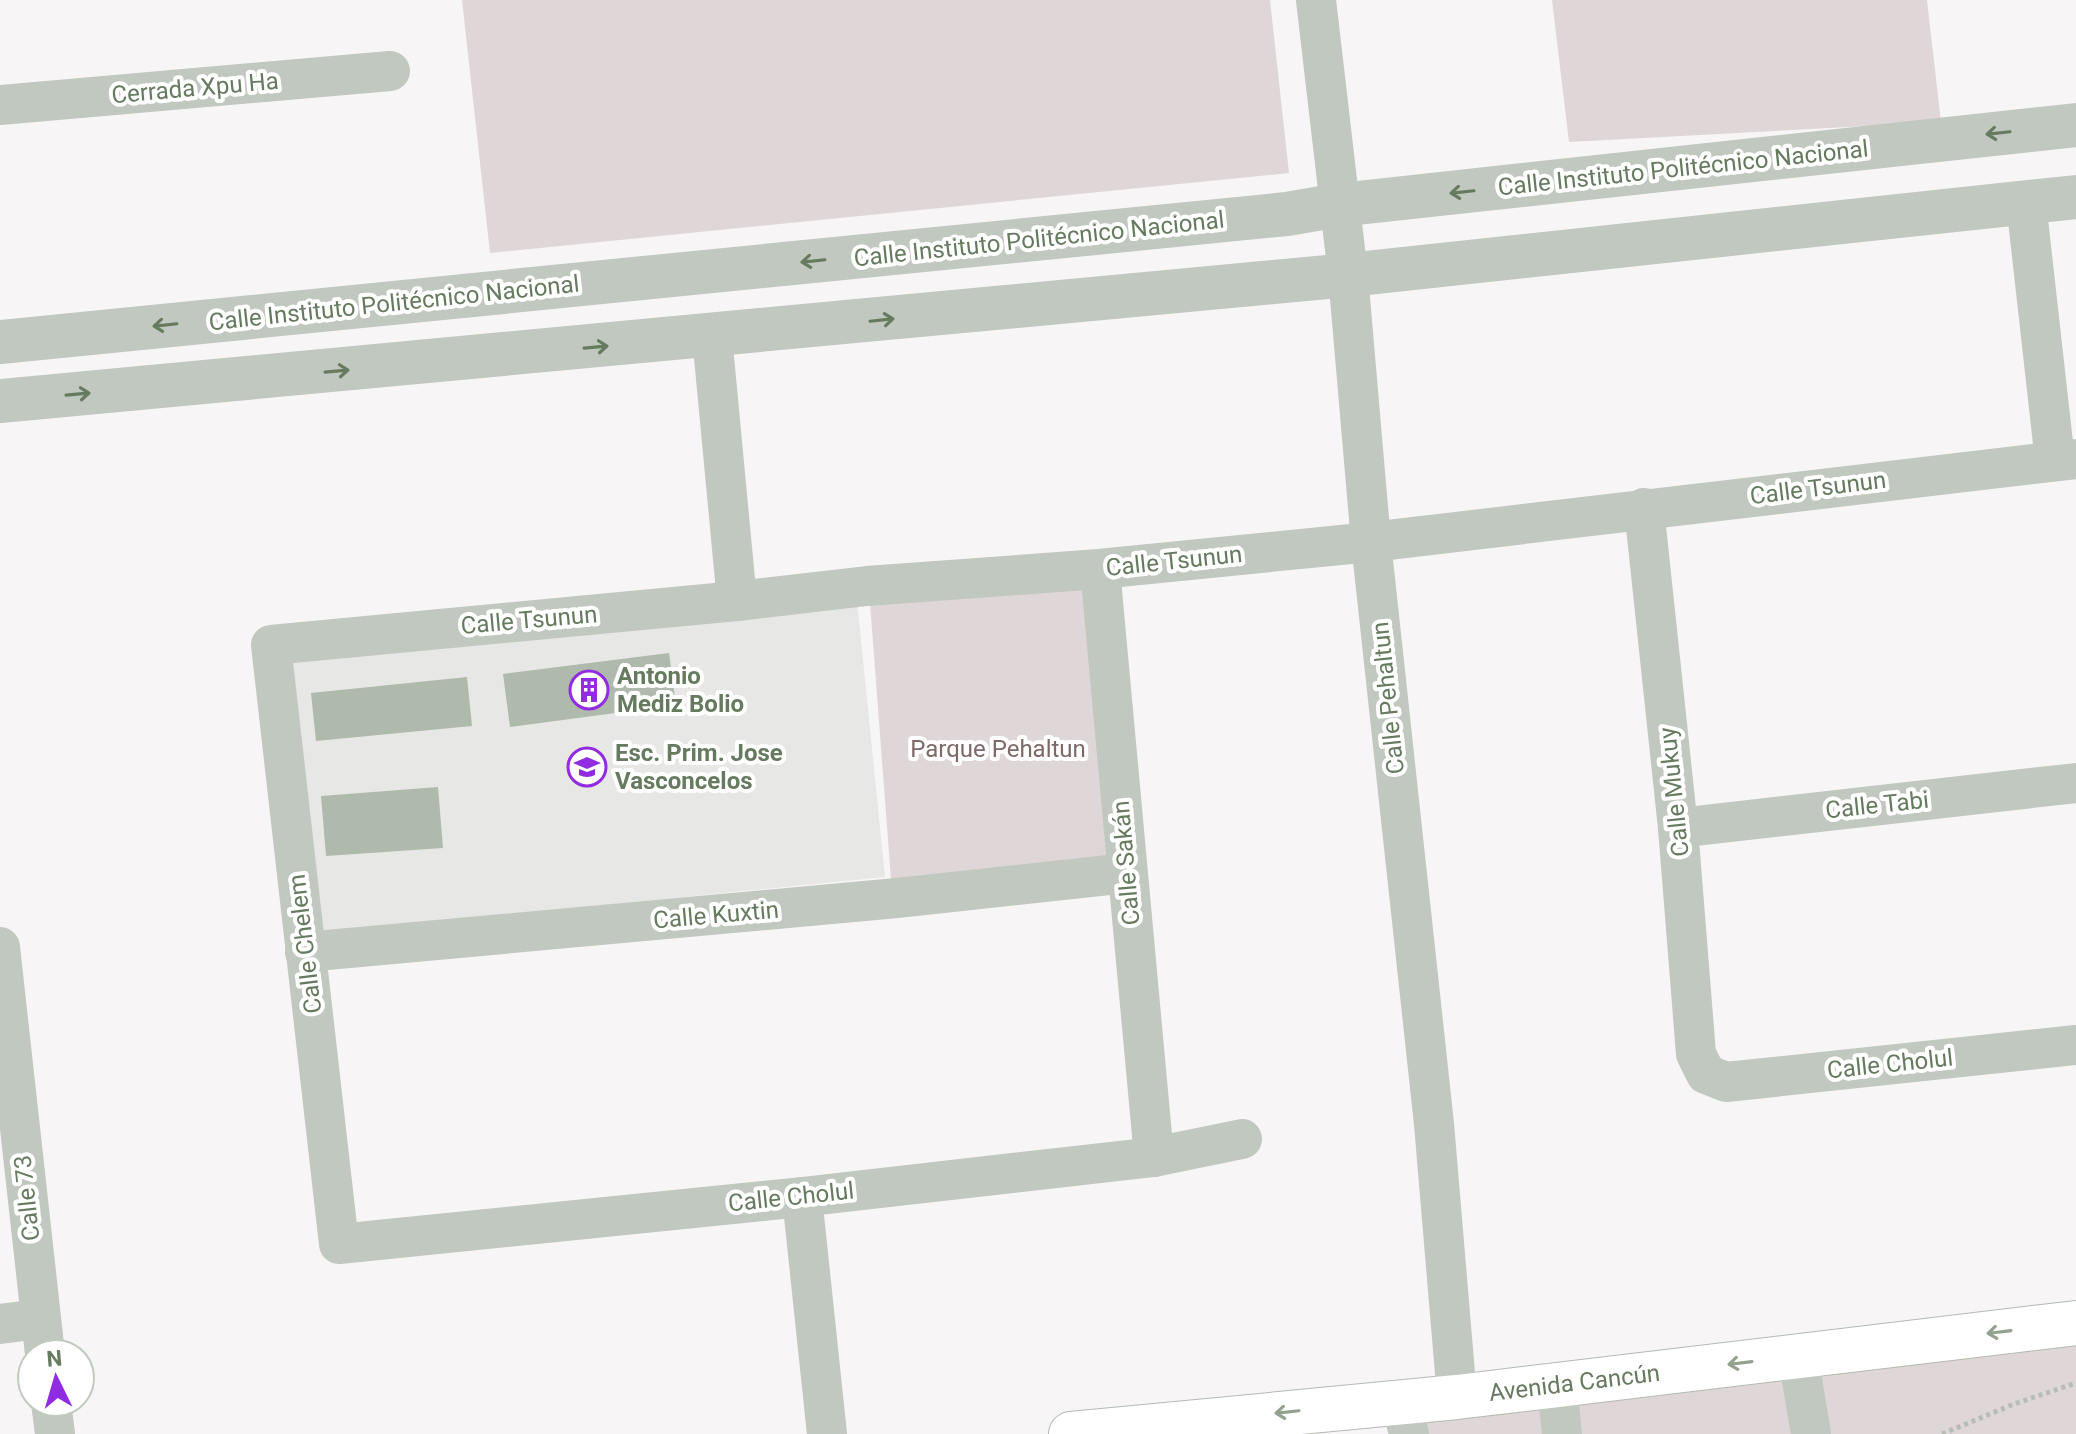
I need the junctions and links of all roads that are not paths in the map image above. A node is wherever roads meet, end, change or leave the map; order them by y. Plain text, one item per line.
1 (1316, 0) edge
2 (390, 71) dead end
3 (0, 105) edge
4 (2076, 125) edge
5 (2076, 197) edge
6 (2026, 202) junction
7 (1339, 205) junction
8 (1348, 275) junction
9 (712, 336) junction
10 (0, 342) edge
11 (0, 401) edge
12 (2065, 460) edge
13 (1644, 508) junction
14 (1371, 542) junction
15 (1100, 569) junction
16 (737, 601) junction
17 (271, 645) joint
18 (2076, 783) edge
19 (1678, 828) junction
20 (1127, 873) junction
21 (0, 947) edge
22 (305, 952) junction
23 (2076, 1045) edge
24 (1706, 1074) joint
25 (8, 1100) edge
26 (1242, 1139) dead end
27 (1154, 1157) junction
28 (802, 1197) junction
29 (339, 1244) joint
30 (2076, 1323) edge
31 (0, 1324) edge
32 (42, 1337) edge
33 (1798, 1356) junction
34 (1557, 1385) junction
35 (1457, 1397) junction
36 (1405, 1418) edge
37 (1331, 1421) edge
38 (827, 1434) edge
39 (1071, 1434) edge
40 (1562, 1434) edge
41 (1811, 1434) edge

1 - 7 street, Calle Pehaltun
2 - 3 street, Cerrada Xpu Ha
4 -> 7 street, Calle Instituto Politécnico Nacional
5 - 6 street
6 - 8 street
6 - 12 street
7 - 8 street, Calle Pehaltun
7 -> 10 street, Calle Instituto Politécnico Nacional
9 -> 8 street
8 - 14 street, Calle Pehaltun
11 -> 9 street
9 - 16 street
12 - 13 street, Calle Tsunun
13 - 14 street, Calle Tsunun
13 - 19 street, Calle Mukuy
14 - 15 street, Calle Tsunun
14 - 35 street, Calle Pehaltun
15 - 16 street, Calle Tsunun
15 - 20 street, Calle Sakán
16 - 17 street, Calle Tsunun
17 - 22 street, Calle Chelem
18 - 19 street, Calle Tabi
19 - 24 street, Calle Mukuy
20 - 22 street, Calle Kuxtin
20 - 27 street, Calle Sakán
21 - 25 street, Calle 73
22 - 29 street, Calle Chelem
23 - 24 street, Calle Cholul
25 - 32 street, Calle 73
26 - 27 street, Calle Cholul
27 - 28 street, Calle Cholul
28 - 29 street, Calle Cholul
28 - 38 street
30 -> 33 main road, Avenida Cancún
31 - 32 street
33 -> 34 main road, Avenida Cancún
33 - 41 street
34 - 35 main road, Avenida Cancún
34 - 40 street
35 - 36 main road, Avenida Cancún
36 - 37 main road, Avenida Cancún
37 -> 39 main road, Avenida Cancún

